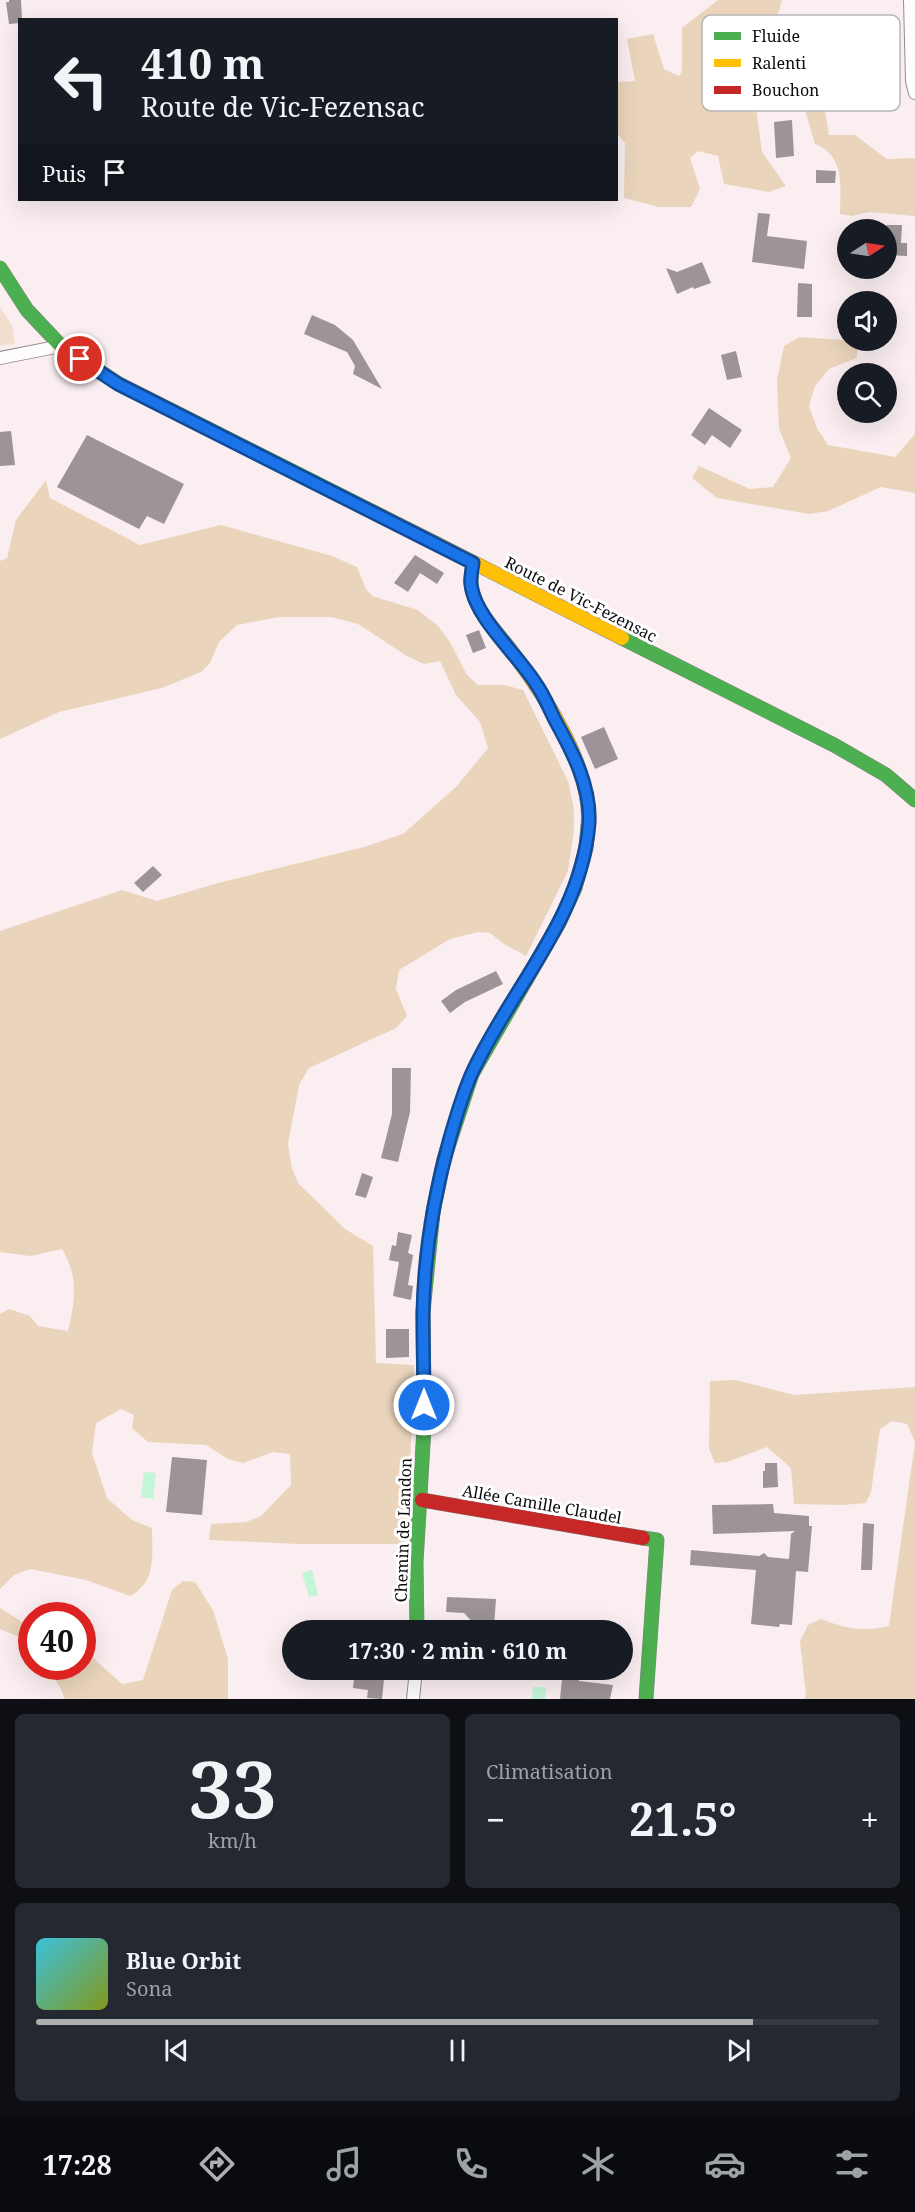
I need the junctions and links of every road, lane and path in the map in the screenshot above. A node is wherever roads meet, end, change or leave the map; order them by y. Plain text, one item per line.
1 (910, 0) edge
2 (915, 93) edge
3 (0, 268) edge
4 (61, 346) junction
5 (0, 357) edge
6 (473, 563) junction
7 (915, 800) edge
8 (422, 1500) junction
9 (417, 1620) edge
10 (415, 1680) edge
11 (413, 1699) edge
12 (646, 1699) edge

1 - 2 street
3 - 4 street, Route de Vic-Fezensac
4 - 5 street
4 - 6 street, Route de Vic-Fezensac
6 - 7 street, Route de Vic-Fezensac
6 - 8 street, Chemin de Landon
8 - 9 street, Chemin de Landon
8 - 12 street, Allée Camille Claudel
10 - 11 street

